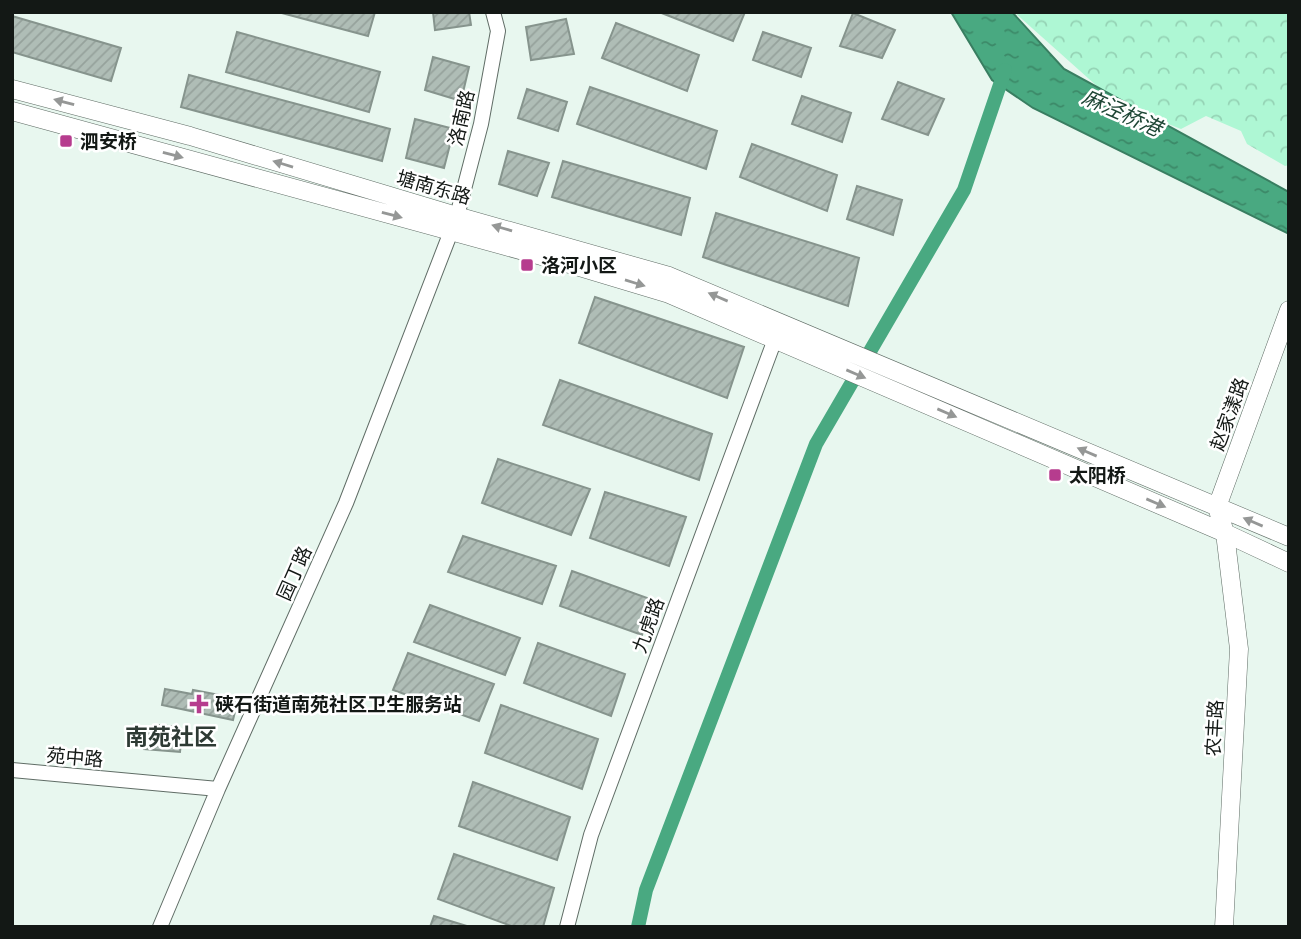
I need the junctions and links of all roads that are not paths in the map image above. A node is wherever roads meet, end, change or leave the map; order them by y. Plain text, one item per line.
1 (493, 12) edge
2 (12, 89) edge
3 (12, 111) edge
4 (454, 223) junction
5 (1289, 310) edge
6 (778, 331) junction
7 (832, 354) junction
8 (1217, 507) junction
9 (1225, 533) junction
10 (1289, 537) edge
11 (1289, 563) edge
12 (12, 772) edge
13 (218, 789) junction
14 (160, 927) edge
15 (567, 927) edge
16 (1223, 927) edge

1 - 4 street, 洛南路
4 -> 2 main road, 塘南东路
3 -> 4 main road, 塘南东路
4 - 6 main road, 塘南东路
4 - 13 street, 园丁路
5 - 8 main road, 赵家漾路
6 - 7 main road, 塘南东路
6 - 15 street, 九虎路
8 -> 7 main road
7 -> 9 main road
8 - 9 main road
10 -> 8 main road
9 - 11 main road
9 - 16 main road, 农丰路
12 - 13 street, 苑中路
13 - 14 street, 园丁路

